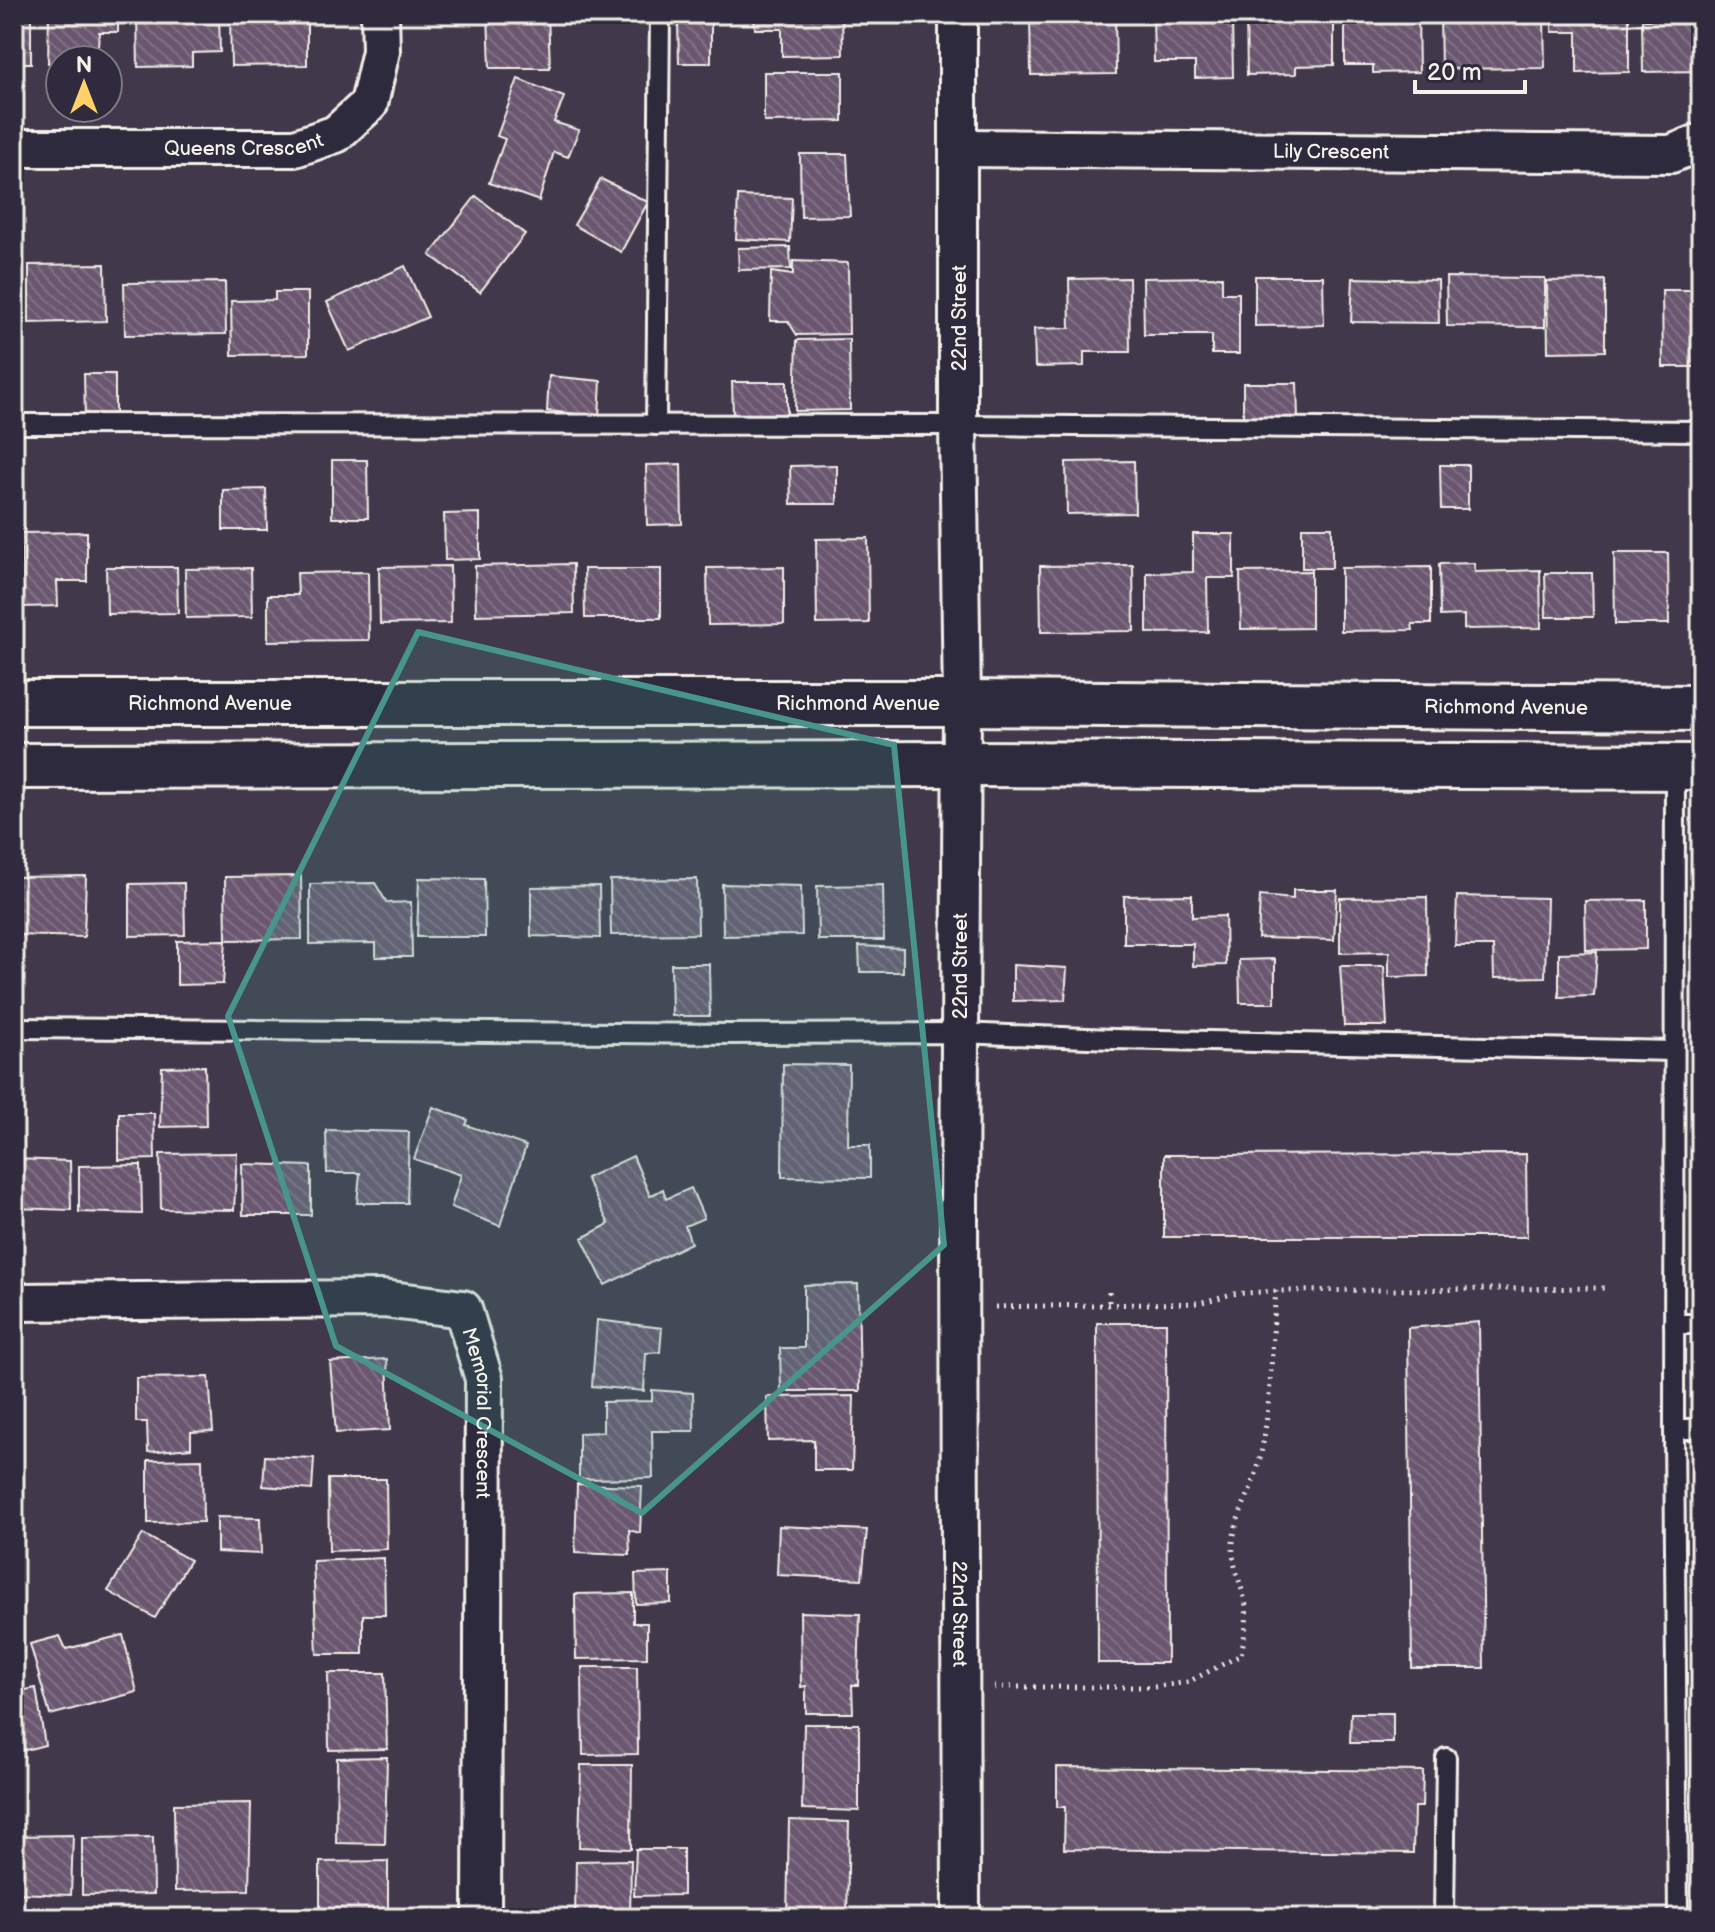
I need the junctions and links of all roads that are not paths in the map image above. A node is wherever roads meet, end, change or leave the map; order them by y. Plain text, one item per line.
1 (380, 14) edge
2 (660, 14) edge
3 (958, 14) edge
4 (1701, 142) edge
5 (14, 148) edge
6 (959, 148) junction
7 (14, 424) edge
8 (656, 425) junction
9 (958, 425) junction
10 (1701, 431) edge
11 (14, 703) edge
12 (962, 703) junction
13 (1701, 708) edge
14 (962, 764) junction
15 (14, 766) edge
16 (1688, 767) edge
17 (14, 1028) edge
18 (960, 1033) junction
19 (1674, 1051) junction
20 (14, 1302) edge
21 (1674, 1324) junction
22 (1701, 1324) edge
23 (1674, 1429) junction
24 (1701, 1429) edge
25 (1446, 1758) dead end
26 (482, 1918) edge
27 (961, 1918) edge
28 (1444, 1918) edge
29 (1678, 1918) edge

1 - 5 street, Queens Crescent
2 - 8 lane
3 - 6 street, 22nd Street
4 - 6 street, Lily Crescent
6 - 9 street, 22nd Street
7 - 8 lane
8 - 9 lane
9 - 10 lane
9 - 12 street, 22nd Street
11 - 12 main road, Richmond Avenue
12 - 13 main road, Richmond Avenue
12 - 14 street, 22nd Street
14 - 15 main road
14 - 16 main road
14 - 18 street, 22nd Street
16 - 19 lane
17 - 18 lane
18 - 19 lane
18 - 27 street, 22nd Street
19 - 21 lane
20 - 26 street, Memorial Crescent
21 - 22 lane
21 - 23 lane
23 - 24 lane
23 - 29 lane
25 - 28 lane

